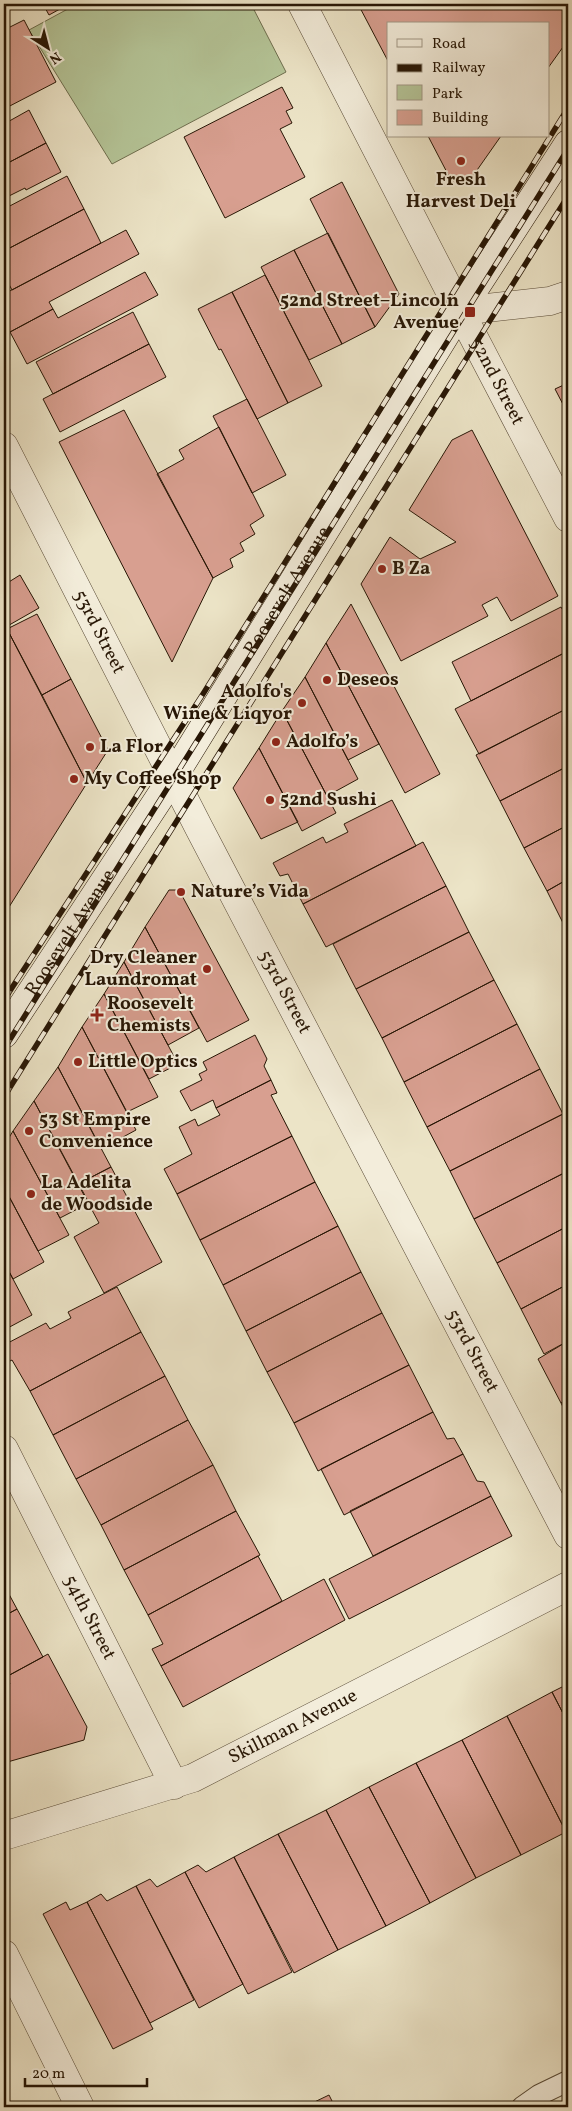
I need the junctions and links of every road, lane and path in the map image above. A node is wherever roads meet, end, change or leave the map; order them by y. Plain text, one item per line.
1 (302, 4) edge
2 (568, 144) edge
3 (568, 295) edge
4 (460, 311) junction
5 (4, 446) edge
6 (568, 518) edge
7 (173, 777) junction
8 (4, 1034) edge
9 (4, 1449) edge
10 (568, 1535) edge
11 (568, 1586) edge
12 (174, 1785) junction
13 (4, 1836) edge
14 (4, 1954) edge
15 (568, 2081) edge
16 (80, 2107) edge
17 (522, 2107) edge

1 - 4 street, 52nd Street
2 - 4 street, Roosevelt Avenue
3 - 4 street
4 - 6 street, 52nd Street
4 - 7 street, Roosevelt Avenue
5 - 7 street, 53rd Street
7 - 8 street, Roosevelt Avenue
7 - 10 street, 53rd Street
9 - 12 street, 54th Street
11 - 12 street, Skillman Avenue
12 - 13 street, Skillman Avenue
14 - 16 street
15 - 17 lane

